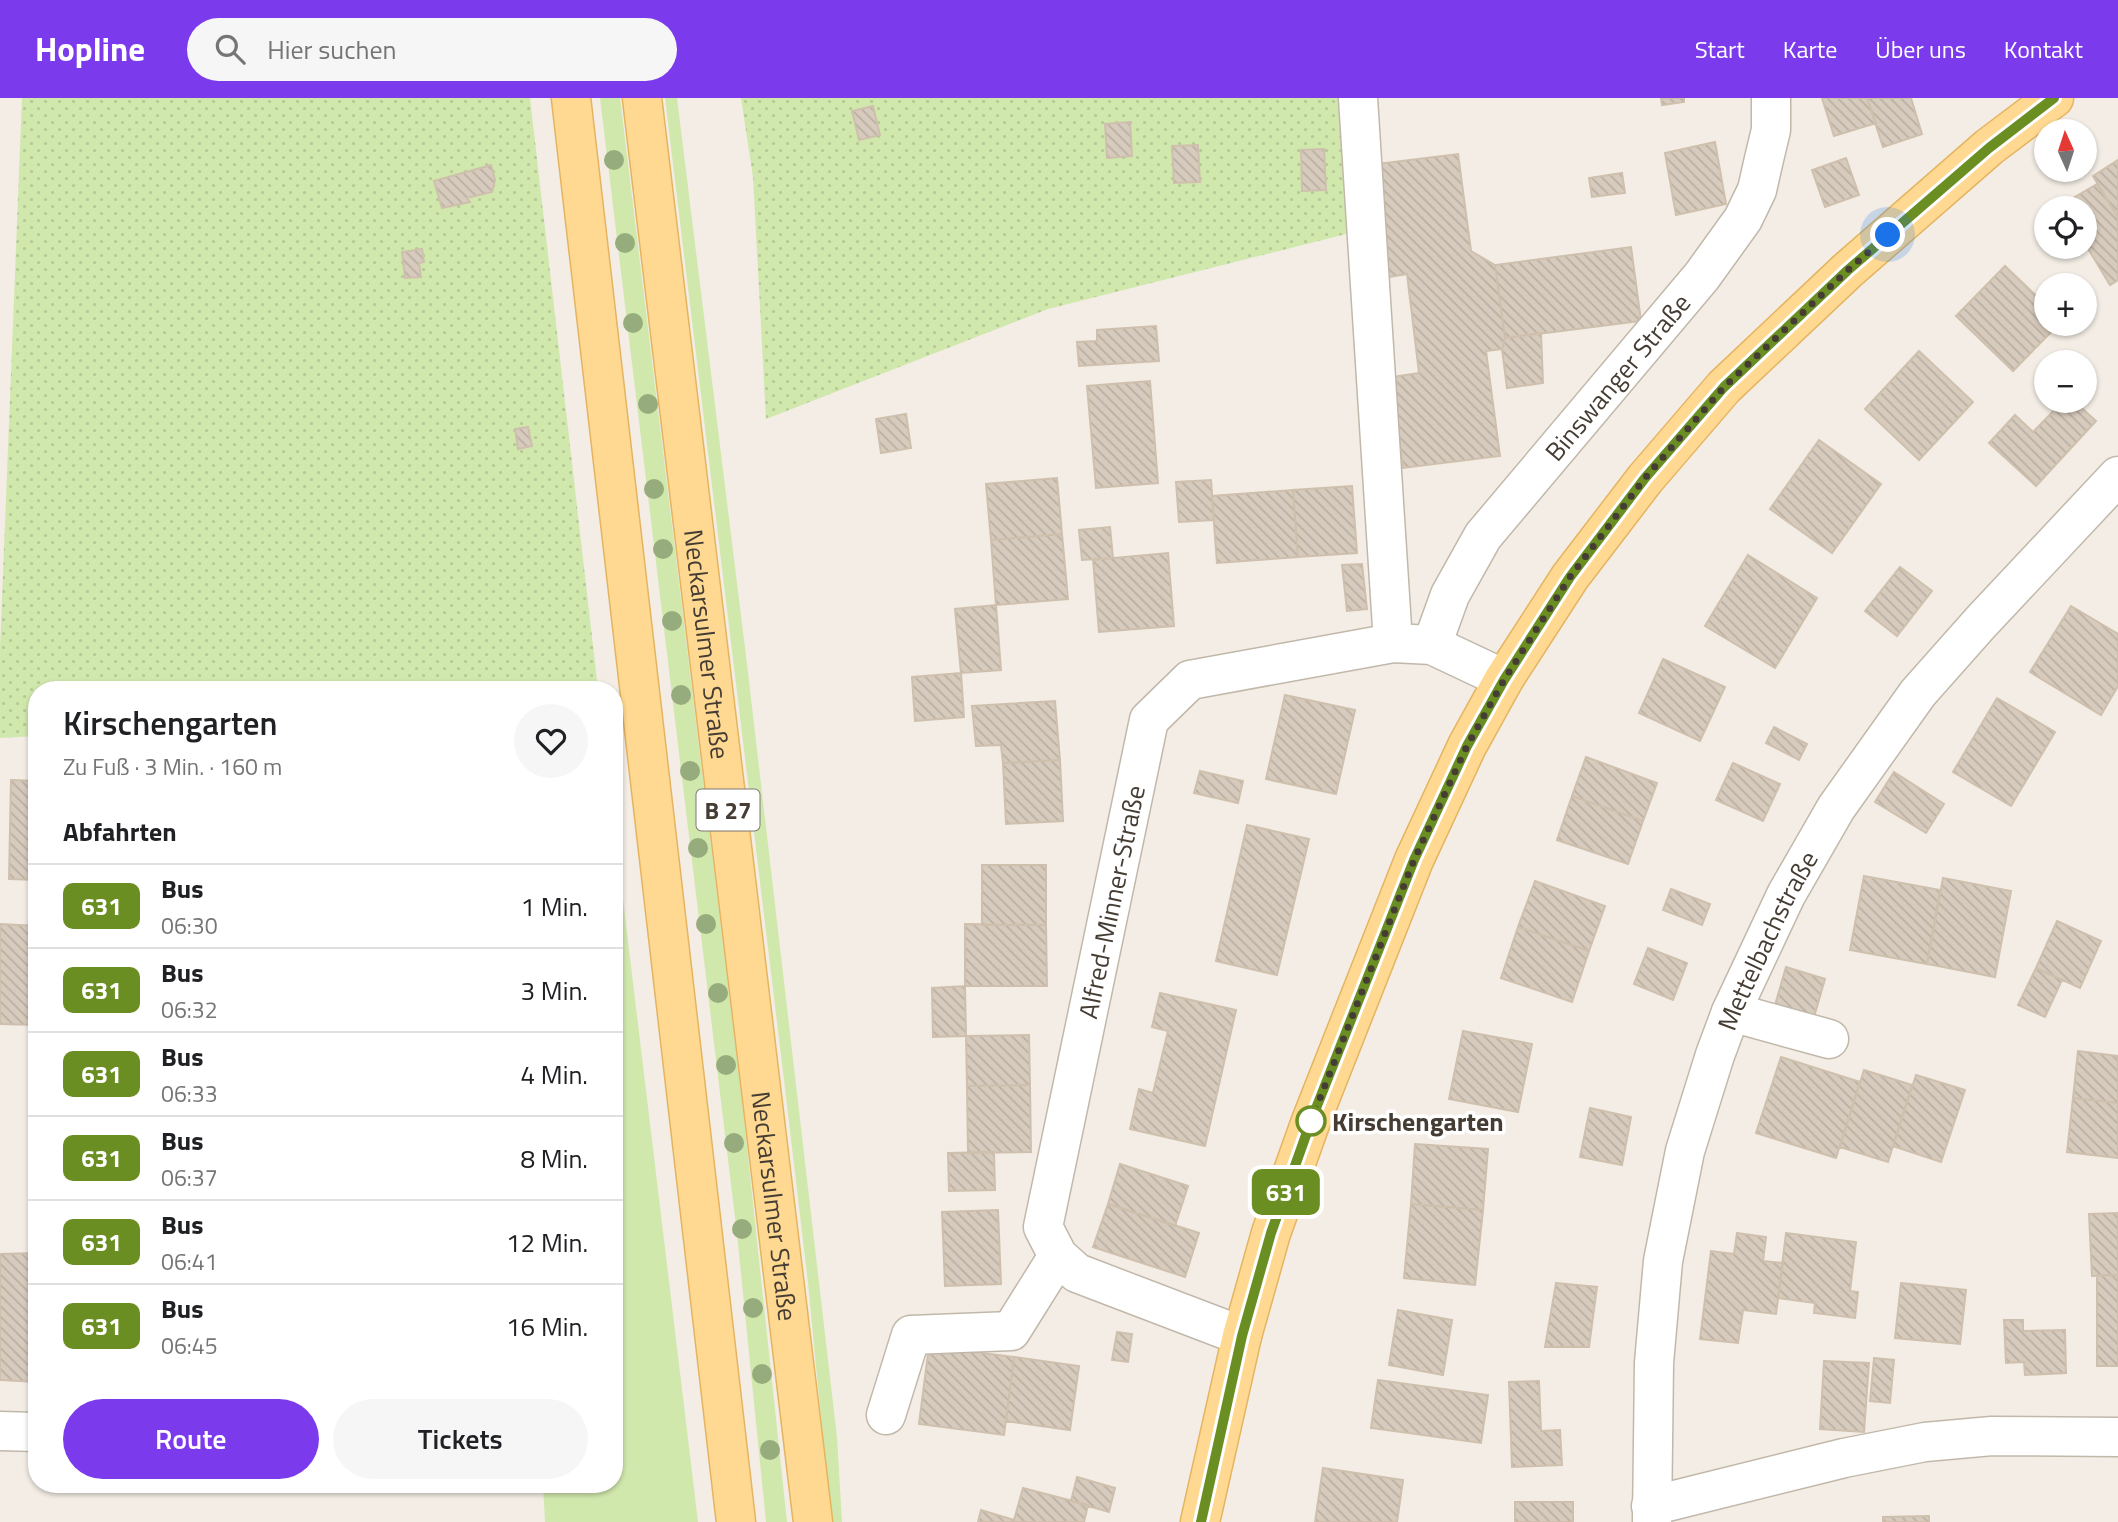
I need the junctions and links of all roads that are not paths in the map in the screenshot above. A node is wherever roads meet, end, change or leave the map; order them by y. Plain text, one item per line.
1 (570, 98) edge
2 (642, 98) edge
3 (1358, 98) edge
4 (1771, 98) edge
5 (2054, 98) edge
6 (2118, 476) edge
7 (1393, 643) junction
8 (1432, 645) junction
9 (1504, 680) junction
10 (1731, 1012) junction
11 (1829, 1039) dead end
12 (1058, 1256) junction
13 (1242, 1336) junction
14 (886, 1415) dead end
15 (0, 1431) edge
16 (28, 1432) edge
17 (2118, 1437) edge
18 (1652, 1514) edge
19 (736, 1522) edge
20 (813, 1522) edge
21 (1200, 1522) edge

1 - 19 main road
2 - 20 main road, Neckarsulmer Straße / B 27
3 - 7 street
4 - 8 street, Binswanger Straße
5 - 9 main road
6 - 10 street, Mettelbachstraße
7 - 8 street, Alfred-Minner-Straße
7 - 12 street, Alfred-Minner-Straße
8 - 9 street, Alfred-Minner-Straße
9 - 13 main road
10 - 11 street
10 - 18 street, Mettelbachstraße
12 - 13 street, Alfred-Minner-Straße
12 - 14 street
13 - 21 main road
15 - 16 street
17 - 18 street, Mettelbachstraße

